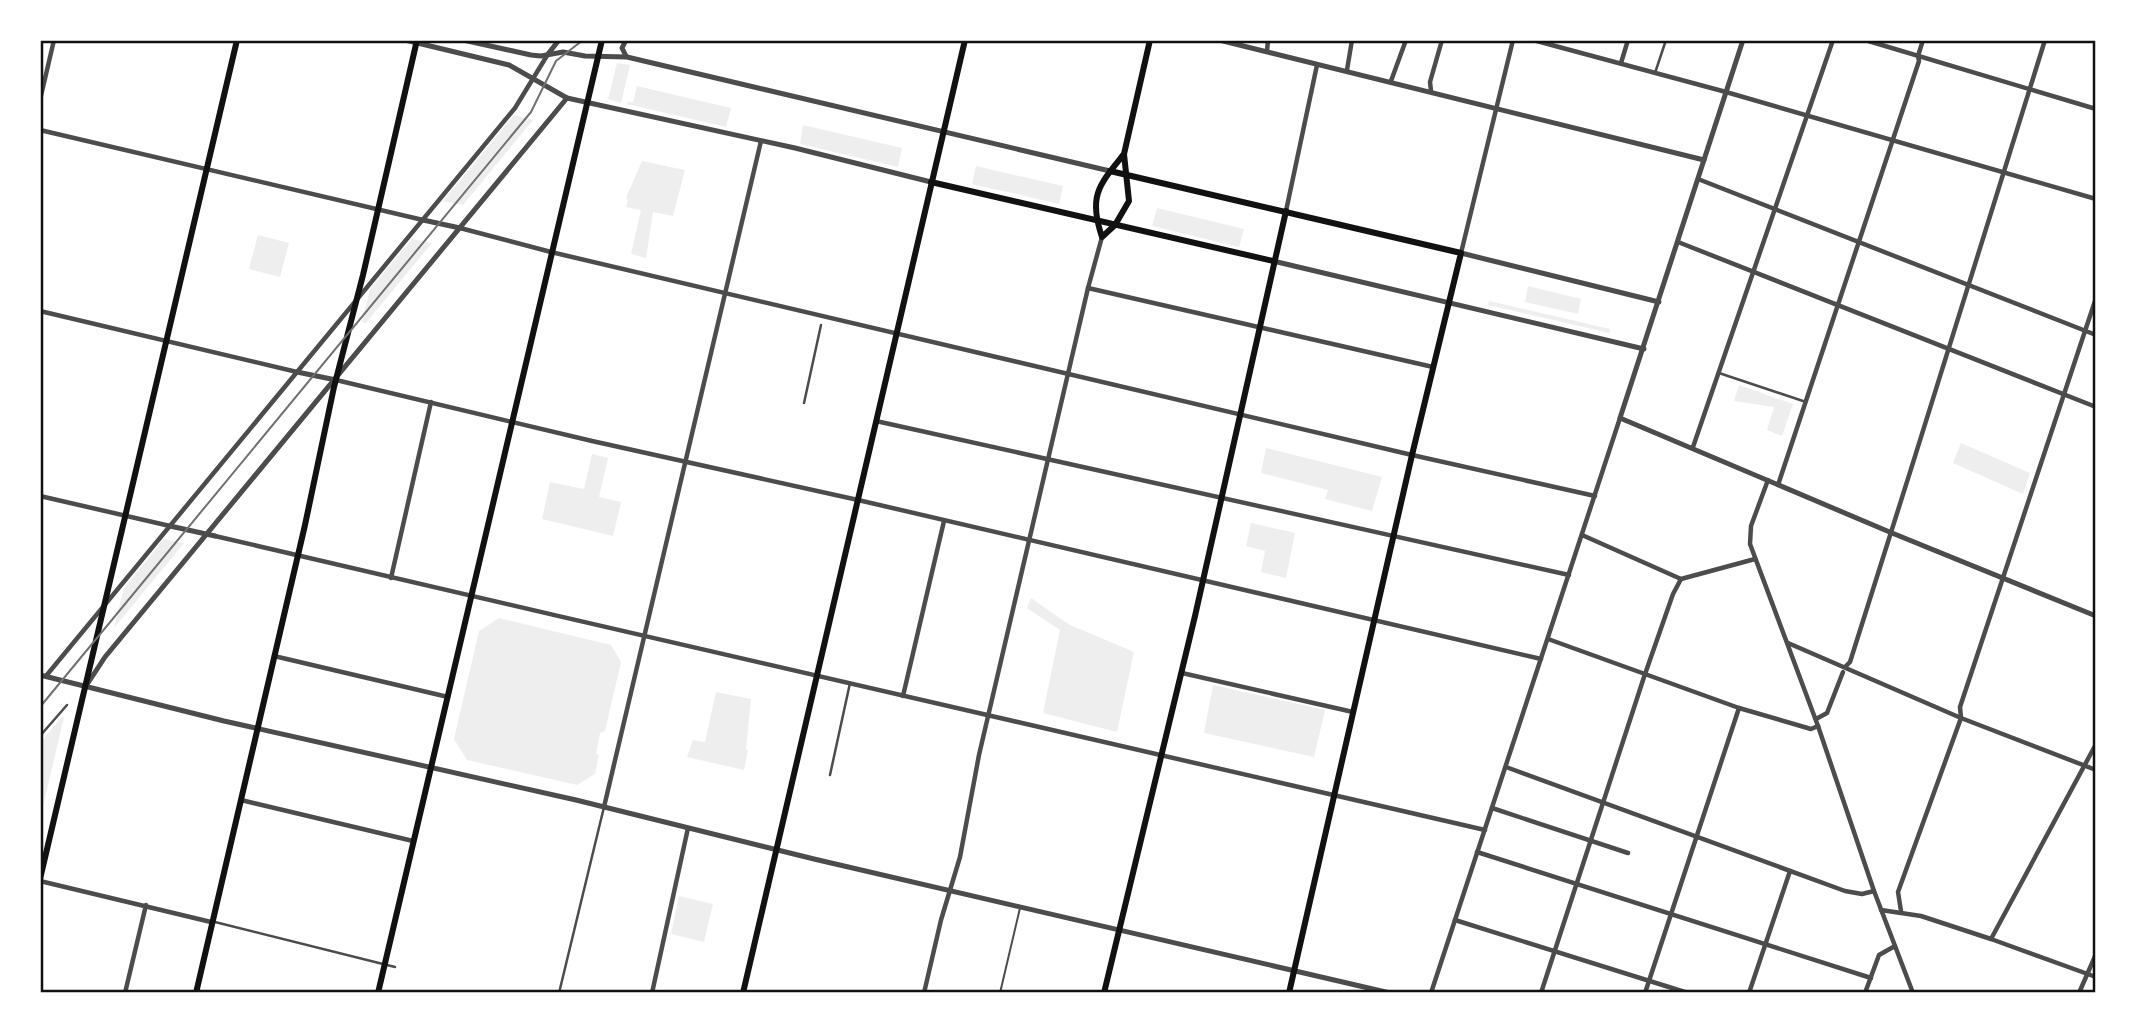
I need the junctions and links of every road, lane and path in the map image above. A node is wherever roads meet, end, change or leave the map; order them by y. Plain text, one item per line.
1 (54, 40) edge
2 (237, 40) edge
3 (405, 40) edge
4 (463, 40) edge
5 (559, 40) edge
6 (602, 40) edge
7 (626, 40) edge
8 (965, 40) edge
9 (1150, 40) edge
10 (1219, 40) edge
11 (1268, 40) edge
12 (1352, 40) edge
13 (1406, 40) edge
14 (1442, 40) edge
15 (1513, 40) edge
16 (1628, 40) edge
17 (1666, 40) edge
18 (1743, 40) edge
19 (1833, 40) edge
20 (1865, 40) edge
21 (1923, 40) edge
22 (2045, 40) edge
23 (1536, 41) edge
24 (417, 42) edge
25 (1243, 43) edge
26 (1267, 51) junction
27 (548, 54) junction
28 (600, 55) junction
29 (1918, 56) junction
30 (627, 57) junction
31 (1620, 63) junction
32 (1317, 65) junction
33 (1347, 71) junction
34 (1655, 73) junction
35 (532, 79) junction
36 (1391, 81) junction
37 (2030, 89) junction
38 (1431, 91) junction
39 (1726, 92) junction
40 (567, 98) junction
41 (40, 100) edge
42 (587, 102) junction
43 (1495, 108) junction
44 (2096, 109) edge
45 (1807, 116) junction
46 (40, 130) edge
47 (944, 130) junction
48 (1894, 140) junction
49 (761, 141) junction
50 (1124, 153) junction
51 (1704, 160) junction
52 (206, 169) junction
53 (1110, 171) junction
54 (2004, 173) junction
55 (1126, 175) junction
56 (1698, 179) junction
57 (931, 182) junction
58 (2096, 199) edge
59 (377, 209) junction
60 (1774, 209) junction
61 (1286, 211) junction
62 (423, 220) junction
63 (1097, 221) junction
64 (1115, 225) junction
65 (460, 228) junction
66 (1102, 237) junction
67 (1678, 242) junction
68 (1859, 243) junction
69 (551, 252) junction
70 (1461, 253) junction
71 (1273, 261) junction
72 (1752, 273) junction
73 (1967, 286) junction
74 (1088, 288) junction
75 (725, 293) junction
76 (2096, 298) edge
77 (356, 299) junction
78 (1659, 302) junction
79 (1449, 303) junction
80 (1838, 305) junction
81 (40, 311) edge
82 (821, 326) dead end
83 (1260, 327) junction
84 (2085, 330) junction
85 (896, 334) junction
86 (2096, 335) edge
87 (166, 340) junction
88 (1644, 349) junction
89 (1947, 350) junction
90 (1433, 367) junction
91 (297, 372) junction
92 (1718, 373) junction
93 (1068, 374) junction
94 (336, 380) junction
95 (2064, 395) junction
96 (431, 402) junction
97 (1806, 402) junction
98 (804, 403) dead end
99 (2096, 407) edge
100 (1241, 415) junction
101 (1620, 418) junction
102 (875, 421) junction
103 (512, 422) junction
104 (1693, 447) junction
105 (1412, 455) junction
106 (1048, 460) junction
107 (685, 462) junction
108 (1768, 480) junction
109 (1778, 485) junction
110 (40, 496) edge
111 (1595, 496) junction
112 (1222, 498) junction
113 (858, 500) junction
114 (126, 515) junction
115 (944, 521) junction
116 (170, 526) junction
117 (1892, 533) junction
118 (207, 535) junction
119 (1583, 535) junction
120 (215, 536) joint
121 (1394, 536) junction
122 (1029, 540) junction
123 (298, 557) junction
124 (1755, 559) junction
125 (1569, 575) junction
126 (391, 578) junction
127 (2003, 578) junction
128 (1681, 579) junction
129 (1203, 581) junction
130 (471, 597) junction
131 (107, 602) junction
132 (2095, 615) edge
133 (1375, 621) junction
134 (644, 635) junction
135 (1548, 639) junction
136 (1787, 643) junction
137 (274, 656) junction
138 (1541, 659) junction
139 (1844, 669) junction
140 (1182, 673) junction
141 (1646, 674) junction
142 (43, 676) edge
143 (818, 676) junction
144 (850, 683) junction
145 (86, 686) junction
146 (903, 696) junction
147 (447, 697) junction
148 (67, 705) dead end
149 (1739, 708) junction
150 (1354, 712) junction
151 (988, 714) junction
152 (1961, 718) junction
153 (1816, 719) junction
154 (1818, 726) junction
155 (257, 729) junction
156 (40, 736) edge
157 (2096, 744) edge
158 (1162, 755) junction
159 (2084, 765) junction
160 (431, 767) junction
161 (1506, 767) junction
162 (2096, 770) edge
163 (830, 775) dead end
164 (1335, 795) junction
165 (240, 800) junction
166 (1604, 801) junction
167 (604, 807) junction
168 (1492, 808) junction
169 (688, 828) junction
170 (1485, 830) junction
171 (1697, 836) junction
172 (1591, 839) junction
173 (414, 841) junction
174 (776, 849) junction
175 (1477, 852) junction
176 (1629, 853) dead end
177 (1790, 871) junction
178 (40, 880) edge
179 (1576, 885) junction
180 (951, 890) junction
181 (1874, 891) junction
182 (146, 905) junction
183 (1021, 907) junction
184 (1881, 910) junction
185 (1901, 911) junction
186 (1671, 914) junction
187 (1455, 920) junction
188 (211, 922) junction
189 (1119, 930) junction
190 (1991, 939) junction
191 (1766, 944) junction
192 (1895, 946) junction
193 (1555, 950) junction
194 (2096, 954) edge
195 (384, 965) junction
196 (394, 967) dead end
197 (1294, 971) junction
198 (2086, 974) junction
199 (2096, 977) edge
200 (1871, 978) junction
201 (1649, 981) junction
202 (125, 993) edge
203 (196, 993) edge
204 (378, 993) edge
205 (559, 993) edge
206 (652, 993) edge
207 (743, 993) edge
208 (924, 993) edge
209 (1000, 993) edge
210 (1104, 993) edge
211 (1289, 993) edge
212 (1390, 993) edge
213 (1431, 993) edge
214 (1541, 993) edge
215 (1645, 993) edge
216 (1688, 993) edge
217 (1749, 993) edge
218 (1866, 993) edge
219 (1913, 993) edge
220 (2079, 993) edge

1 - 41 street
2 - 52 main road
3 - 24 street
4 - 27 street
5 - 27 street
6 - 28 main road
7 - 30 street
8 - 47 main road
9 - 50 main road
10 - 25 street
11 - 26 street
12 - 33 street
13 - 36 street
14 - 38 street
15 - 43 street
16 - 31 street
17 - 34 street
18 - 39 street
19 - 45 street
20 - 29 street
21 - 29 street
22 - 37 street
23 - 31 street
24 - 35 street
24 - 59 main road
25 - 26 street
26 - 32 street
27 - 28 street
27 - 35 street
28 - 30 street
28 - 42 main road
29 - 37 street
29 - 48 street
30 - 47 street
31 - 34 street
32 - 33 street
32 - 61 street
33 - 36 street
34 - 39 street
35 - 40 street
35 - 62 street
36 - 38 street
37 - 44 street
37 - 54 street
38 - 43 street
39 - 45 street
39 - 51 street
40 - 42 street
40 - 65 street
42 - 49 street
42 - 69 main road
43 - 51 street
43 - 70 street
45 - 48 street
45 - 60 street
46 - 52 street
47 - 53 street
47 - 57 main road
48 - 54 street
48 - 68 street
49 - 57 street
49 - 75 street
50 - 53 main road
50 - 55 main road
51 - 56 street
52 - 59 street
52 - 87 main road
53 - 55 main road
53 - 63 main road
54 - 58 street
54 - 73 street
55 - 61 main road
55 - 64 main road
56 - 60 street
56 - 67 street
57 - 63 main road
57 - 85 main road
59 - 62 street
59 - 77 main road
60 - 68 street
60 - 72 street
61 - 70 main road
61 - 71 main road
62 - 65 street
62 - 77 street
63 - 64 main road
63 - 66 main road
64 - 66 main road
64 - 71 main road
65 - 69 street
65 - 94 street
66 - 74 street
67 - 72 street
67 - 78 street
68 - 73 street
68 - 80 street
69 - 75 street
69 - 103 main road
70 - 78 street
70 - 79 main road
71 - 79 street
71 - 83 main road
72 - 80 street
72 - 92 street
73 - 84 street
73 - 89 street
74 - 83 street
74 - 93 street
75 - 85 street
75 - 107 street
76 - 84 street
77 - 91 street
77 - 94 main road
78 - 88 street
79 - 88 street
79 - 90 main road
80 - 89 street
80 - 97 street
81 - 87 street
82 - 98 street
83 - 90 street
83 - 100 main road
84 - 86 street
84 - 95 street
85 - 93 street
85 - 102 main road
87 - 91 street
87 - 114 main road
88 - 101 street
89 - 95 street
89 - 117 street
90 - 105 main road
91 - 94 street
91 - 116 street
92 - 97 street
92 - 104 street
93 - 100 street
93 - 106 street
94 - 96 street
94 - 118 street
94 - 123 main road
95 - 99 street
95 - 127 street
96 - 103 street
96 - 126 street
97 - 109 street
100 - 105 street
100 - 112 main road
101 - 104 street
101 - 111 street
102 - 106 street
102 - 113 main road
103 - 107 street
103 - 130 main road
104 - 108 street
105 - 111 street
105 - 121 main road
106 - 112 street
106 - 122 street
107 - 113 street
107 - 134 street
108 - 109 street
108 - 124 street
109 - 117 street
110 - 114 street
111 - 119 street
112 - 121 street
112 - 129 main road
113 - 115 street
113 - 143 main road
114 - 116 street
114 - 131 main road
115 - 122 street
115 - 146 street
116 - 118 street
116 - 131 street
117 - 127 street
117 - 139 street
118 - 120 street
118 - 145 street
119 - 125 street
119 - 128 street
120 - 123 street
121 - 125 street
121 - 133 main road
122 - 129 street
122 - 151 street
123 - 126 street
123 - 137 main road
124 - 128 street
124 - 136 street
125 - 135 street
126 - 130 street
127 - 132 street
127 - 152 street
128 - 141 street
129 - 133 street
129 - 140 main road
130 - 134 street
130 - 147 main road
131 - 142 street
131 - 145 main road
133 - 138 street
133 - 150 main road
134 - 143 street
134 - 167 street
135 - 138 street
135 - 141 street
136 - 139 street
136 - 153 street
137 - 147 street
137 - 155 main road
138 - 161 street
139 - 152 street
139 - 153 street
140 - 150 street
140 - 158 main road
141 - 149 street
141 - 166 street
142 - 145 street
143 - 144 street
143 - 174 main road
144 - 146 street
144 - 163 street
145 - 155 street
145 - 178 main road
146 - 151 street
147 - 160 main road
148 - 156 street
149 - 154 street
149 - 171 street
150 - 164 main road
151 - 158 street
151 - 180 street
152 - 159 street
152 - 185 street
153 - 154 street
154 - 181 street
155 - 160 street
155 - 165 main road
157 - 159 street
158 - 164 street
158 - 189 main road
159 - 162 street
159 - 190 street
160 - 167 street
160 - 173 main road
161 - 166 street
161 - 168 street
164 - 170 street
164 - 197 main road
165 - 173 street
165 - 188 main road
166 - 171 street
166 - 172 street
167 - 169 street
167 - 205 street
168 - 170 street
168 - 172 street
169 - 174 street
169 - 206 street
170 - 175 street
171 - 177 street
171 - 186 street
172 - 176 street
172 - 179 street
173 - 195 main road
174 - 180 street
174 - 207 main road
175 - 179 street
175 - 187 street
177 - 181 street
177 - 191 street
178 - 182 street
179 - 186 street
179 - 193 street
180 - 183 street
180 - 208 street
181 - 184 street
182 - 188 street
182 - 202 street
183 - 189 street
183 - 209 lane
184 - 185 street
184 - 192 street
185 - 190 street
186 - 191 street
186 - 201 street
187 - 193 street
187 - 213 street
188 - 195 street
188 - 203 main road
189 - 197 street
189 - 210 main road
190 - 198 street
191 - 200 street
191 - 217 street
192 - 200 street
192 - 219 street
193 - 201 street
193 - 214 street
194 - 198 street
195 - 196 street
195 - 204 main road
197 - 211 main road
197 - 212 street
198 - 199 street
198 - 220 street
200 - 218 street
201 - 215 street
201 - 216 street

